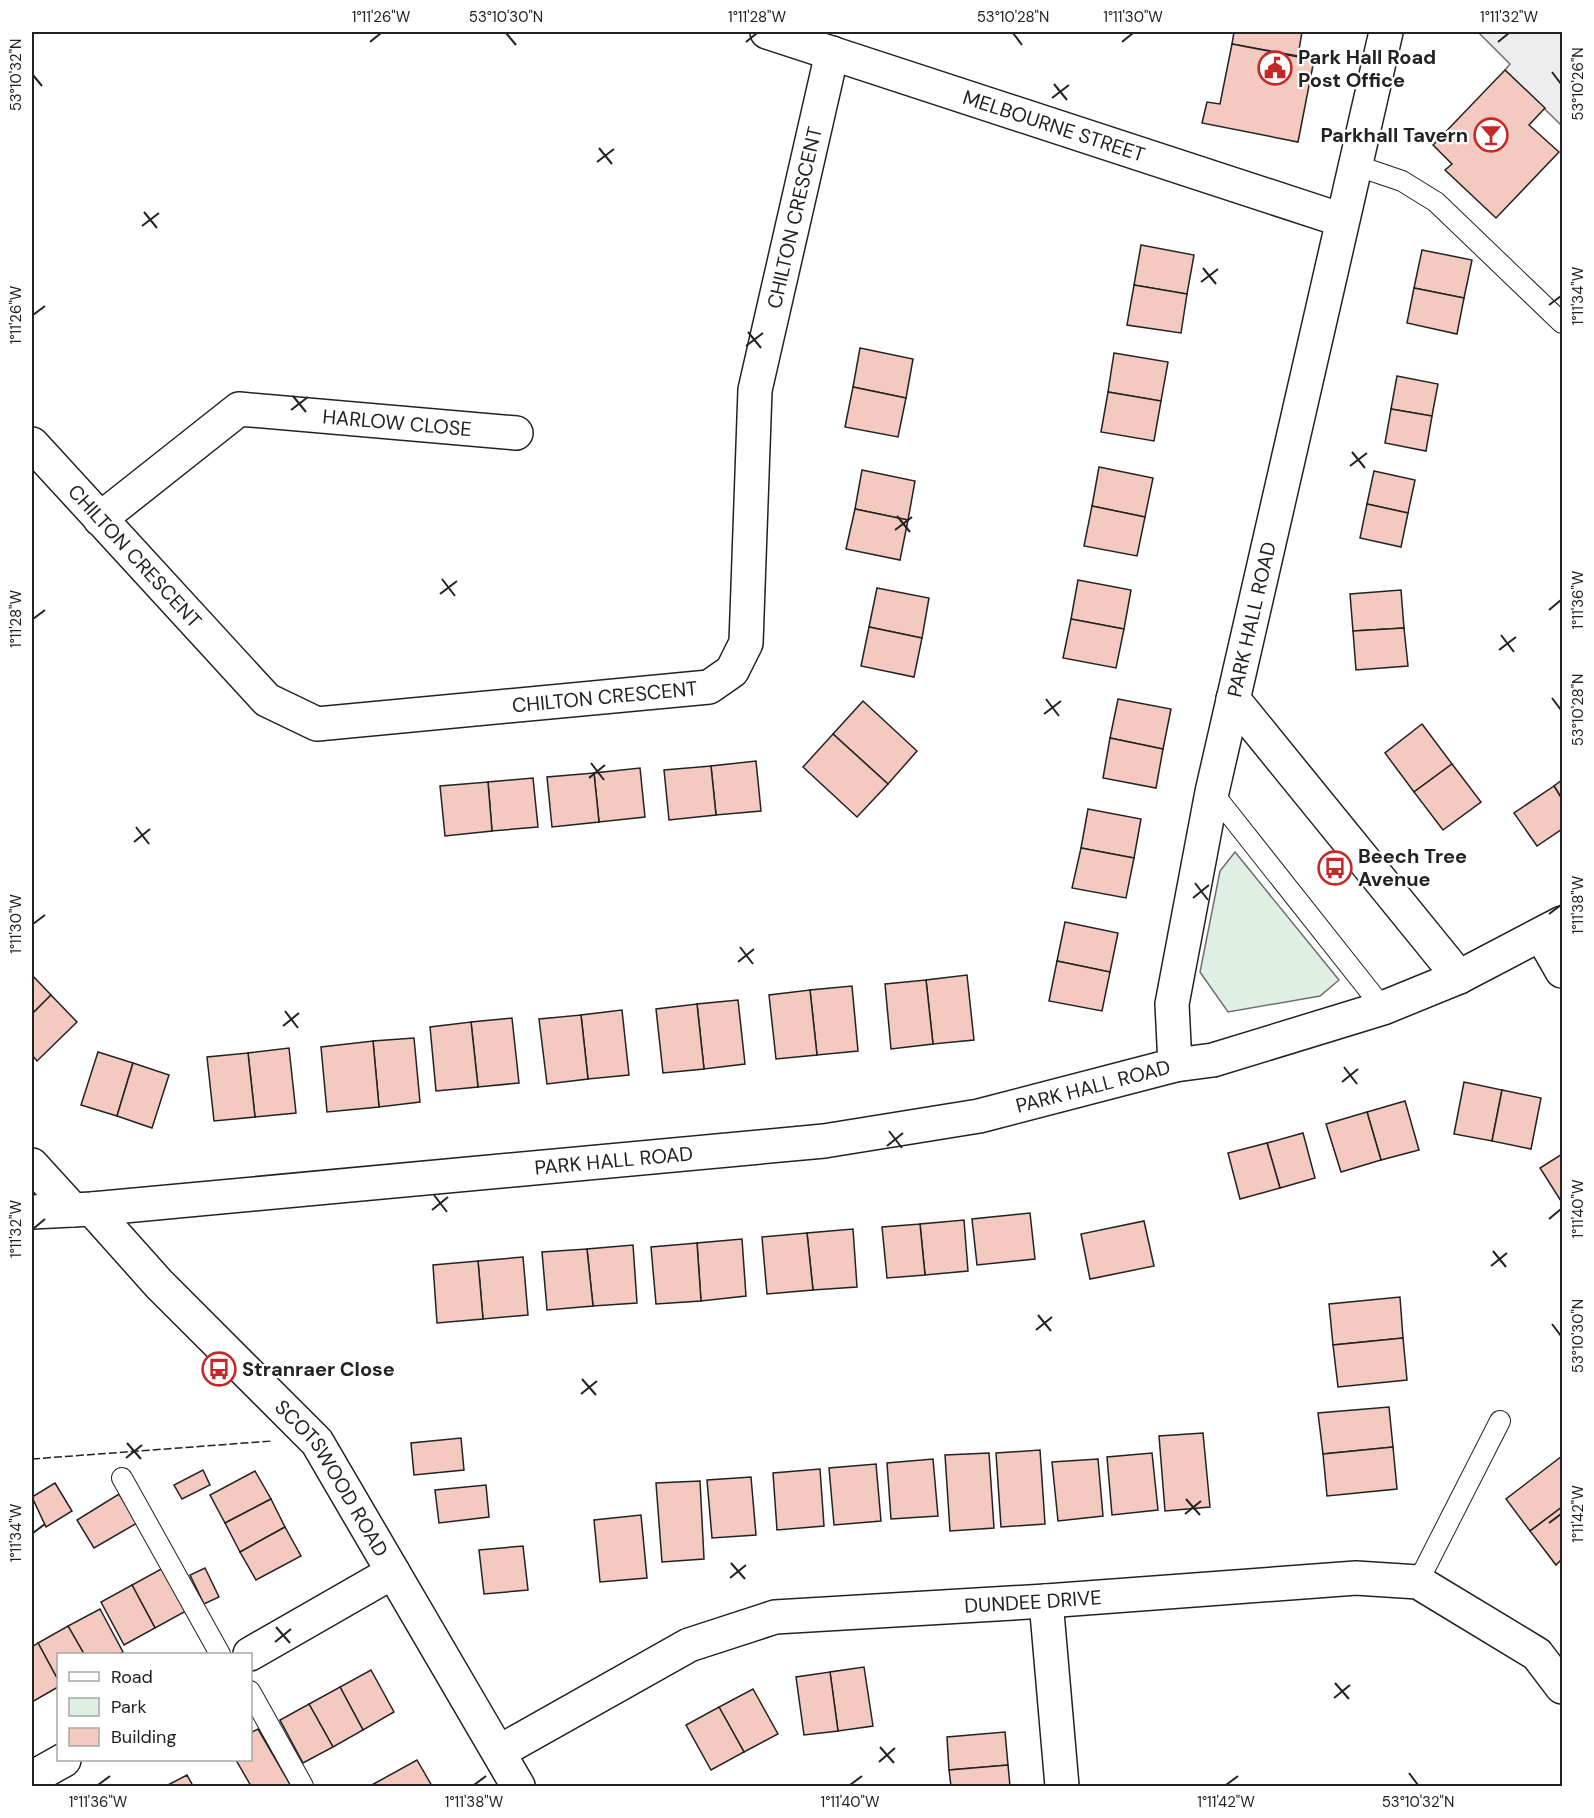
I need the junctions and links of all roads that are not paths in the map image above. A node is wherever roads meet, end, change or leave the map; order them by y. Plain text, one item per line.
1 (767, 32) edge
2 (1386, 32) edge
3 (832, 53) junction
4 (1354, 165) junction
5 (1342, 220) junction
6 (1563, 323) edge
7 (516, 433) dead end
8 (32, 444) edge
9 (100, 519) junction
10 (1233, 699) junction
11 (1212, 792) junction
12 (1552, 930) edge
13 (1563, 971) edge
14 (1460, 977) junction
15 (1383, 1008) junction
16 (1175, 1065) junction
17 (32, 1165) edge
18 (82, 1209) junction
19 (32, 1212) edge
20 (1500, 1421) dead end
21 (122, 1478) dead end
22 (393, 1572) junction
23 (1418, 1582) junction
24 (1046, 1601) junction
25 (219, 1653) edge
26 (252, 1653) edge
27 (1563, 1687) edge
28 (252, 1695) edge
29 (499, 1752) junction
30 (62, 1761) edge
31 (32, 1778) edge
32 (303, 1786) edge
33 (518, 1786) edge
34 (1062, 1786) edge

1 - 3 street, MELBOURNE STREET
2 - 4 street, PARK HALL ROAD
3 - 5 street, MELBOURNE STREET
3 - 9 street, CHILTON CRESCENT
4 - 5 street, PARK HALL ROAD
4 - 6 lane
5 - 10 street, PARK HALL ROAD
7 - 9 street, HARLOW CLOSE
8 - 9 street, CHILTON CRESCENT
10 - 11 street, PARK HALL ROAD
10 - 14 street
11 - 15 lane
11 - 16 street, PARK HALL ROAD
12 - 13 street
12 - 14 street
14 - 15 street
15 - 16 street
16 - 18 street, PARK HALL ROAD
17 - 18 street, SCOTSWOOD ROAD
18 - 19 street, PARK HALL ROAD
18 - 22 street, SCOTSWOOD ROAD
20 - 23 lane
21 - 25 lane
22 - 26 street
22 - 29 street, SCOTSWOOD ROAD
23 - 24 street, DUNDEE DRIVE
23 - 27 street, DUNDEE DRIVE
24 - 29 street, DUNDEE DRIVE
24 - 34 street
28 - 32 lane
29 - 33 street, SCOTSWOOD ROAD
30 - 31 street

